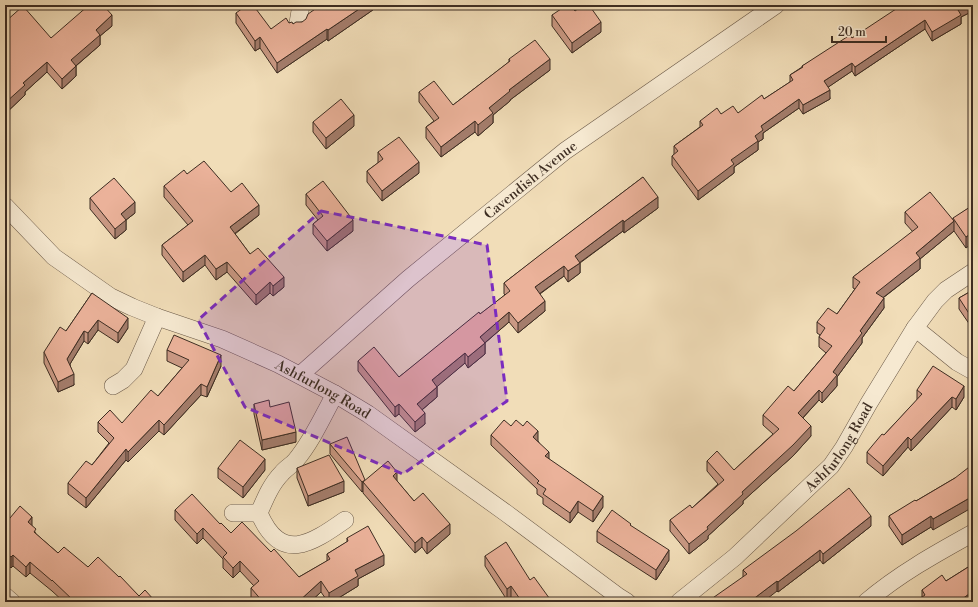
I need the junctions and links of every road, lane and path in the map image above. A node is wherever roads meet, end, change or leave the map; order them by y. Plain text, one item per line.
1 (301, 5) edge
2 (776, 5) edge
3 (298, 23) edge
4 (5, 206) edge
5 (973, 272) edge
6 (158, 317) junction
7 (915, 328) junction
8 (973, 371) edge
9 (300, 375) junction
10 (113, 386) dead end
11 (335, 394) junction
12 (233, 513) dead end
13 (260, 513) junction
14 (345, 520) dead end
15 (973, 533) edge
16 (5, 596) edge
17 (12, 602) edge
18 (627, 602) edge
19 (679, 602) edge
20 (866, 602) edge

1 - 3 street
2 - 9 street, Cavendish Avenue
4 - 6 street, Ashfurlong Road
5 - 7 street, Ashfurlong Road
6 - 9 street, Ashfurlong Road
6 - 10 street
7 - 8 street
7 - 19 street, Ashfurlong Road
9 - 11 street, Ashfurlong Road
11 - 13 street
11 - 18 street, Ashfurlong Road
12 - 13 street
13 - 14 street
15 - 20 street
16 - 17 street

